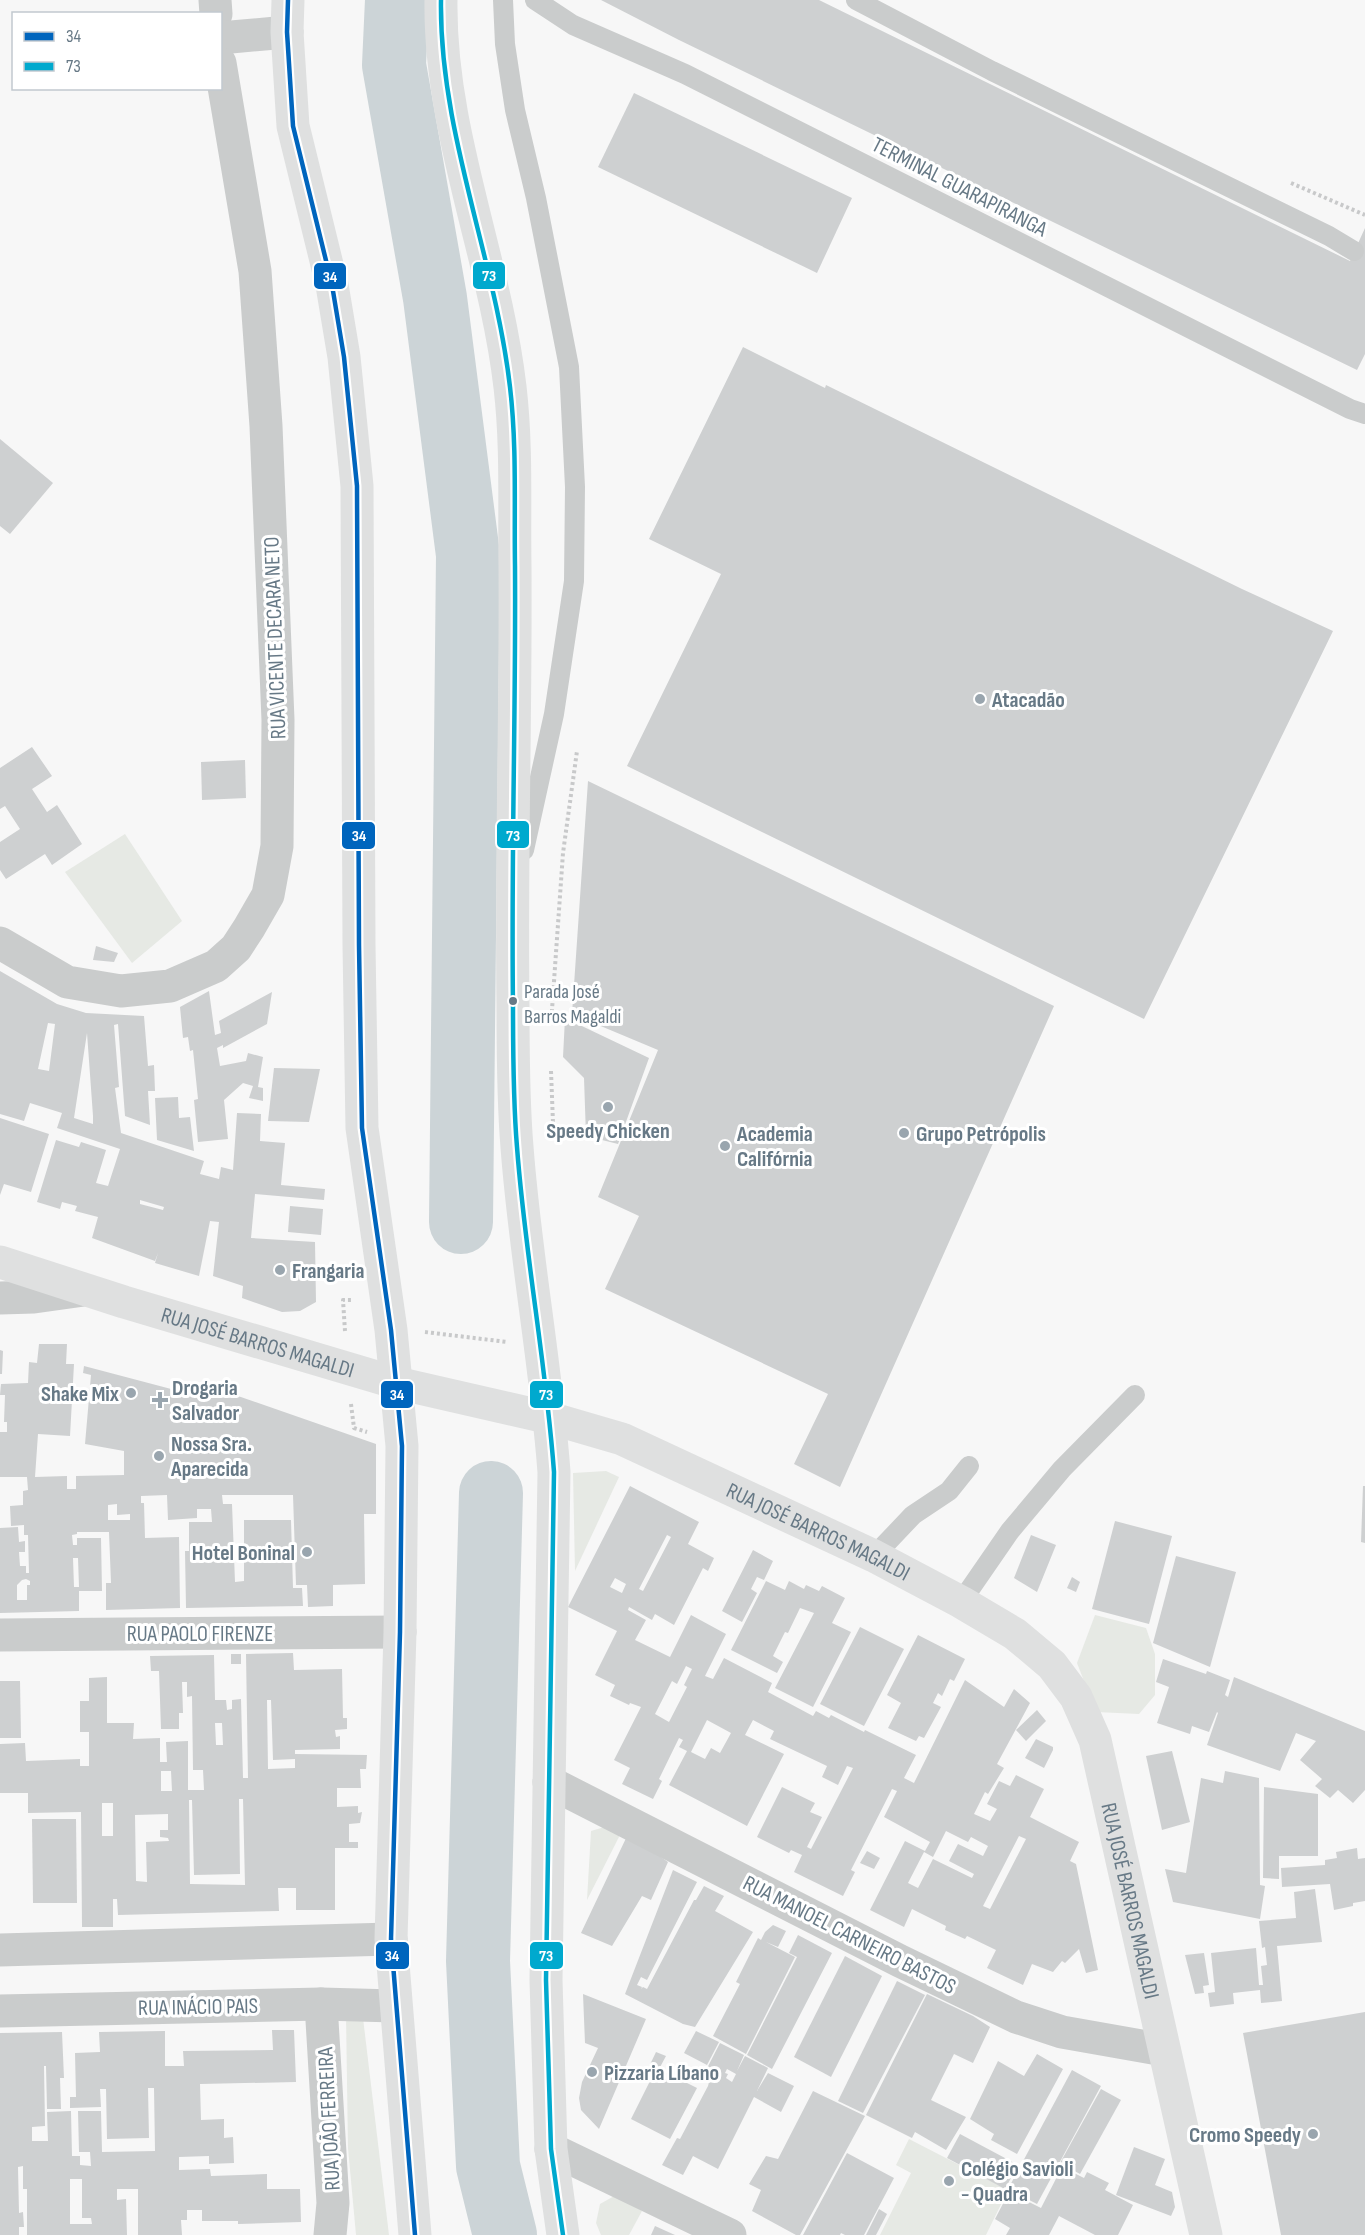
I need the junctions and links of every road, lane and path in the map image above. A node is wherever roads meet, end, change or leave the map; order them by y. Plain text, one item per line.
1 (441, 0) edge
2 (503, 0) edge
3 (534, 0) edge
4 (856, 0) edge
5 (288, 16) edge
6 (222, 37) edge
7 (222, 75) edge
8 (1354, 251) dead end
9 (1365, 396) edge
10 (1357, 411) edge
11 (578, 749) dead end
12 (511, 908) junction
13 (0, 943) edge
14 (551, 1024) dead end
15 (551, 1059) dead end
16 (554, 1130) dead end
17 (0, 1262) edge
18 (84, 1290) junction
19 (0, 1298) edge
20 (429, 1332) dead end
21 (502, 1341) dead end
22 (397, 1383) junction
23 (1135, 1395) dead end
24 (550, 1418) junction
25 (969, 1466) dead end
26 (874, 1556) junction
27 (961, 1602) junction
28 (400, 1632) junction
29 (0, 1635) edge
30 (549, 1782) junction
31 (391, 1939) junction
32 (0, 1950) edge
33 (321, 2004) junction
34 (395, 2006) junction
35 (0, 2011) edge
36 (1164, 2050) junction
37 (551, 2148) junction
38 (330, 2235) edge
39 (415, 2235) edge
40 (563, 2235) edge
41 (730, 2235) edge
42 (1206, 2235) edge

1 - 12 main road
2 - 12 lane
3 - 10 lane, TERMINAL GUARAPIRANGA
4 - 8 lane
5 - 6 street
5 - 22 main road
7 - 13 street, RUA VICENTE DECARA NETO
9 - 10 lane
11 - 14 path
12 - 24 main road
15 - 16 path
17 - 18 main road, RUA JOSÉ BARROS MAGALDI
18 - 19 street
18 - 22 main road, RUA JOSÉ BARROS MAGALDI
20 - 21 path
22 - 24 main road, RUA JOSÉ BARROS MAGALDI
22 - 28 main road
23 - 27 lane
24 - 26 main road, RUA JOSÉ BARROS MAGALDI
24 - 30 main road
25 - 26 lane
26 - 27 main road, RUA JOSÉ BARROS MAGALDI
27 - 36 main road, RUA JOSÉ BARROS MAGALDI
28 - 29 street, RUA PAOLO FIRENZE
28 - 31 main road
30 - 36 street, RUA MANOEL CARNEIRO BASTOS
30 - 37 main road
31 - 32 street
31 - 34 main road
33 - 34 street, RUA INÁCIO PAIS
33 - 35 street, RUA INÁCIO PAIS
33 - 38 street, RUA JOÃO FERREIRA
34 - 39 main road
36 - 42 main road, RUA JOSÉ BARROS MAGALDI
37 - 40 main road
37 - 41 street

